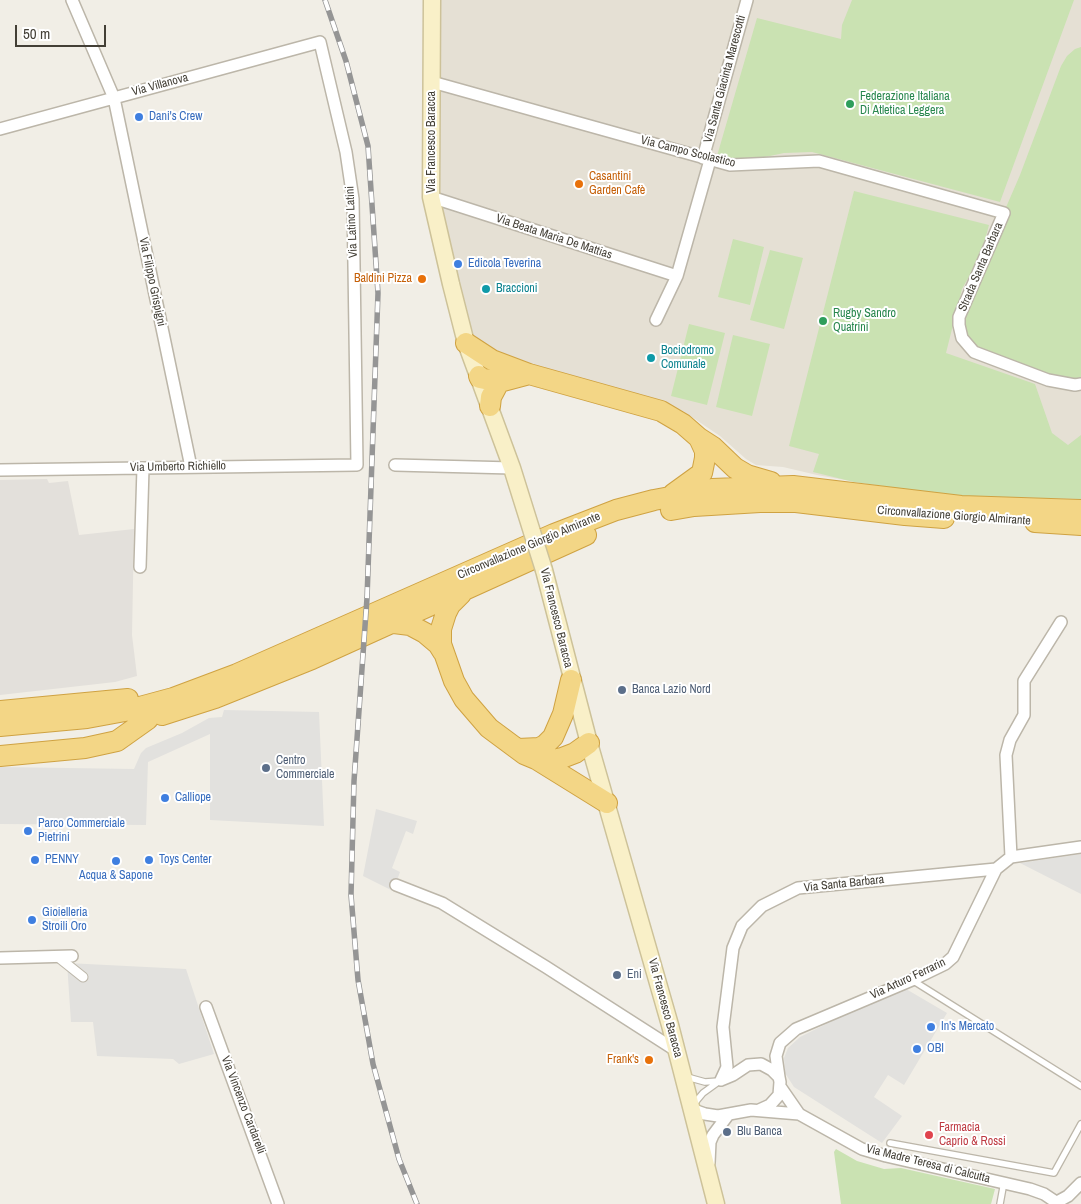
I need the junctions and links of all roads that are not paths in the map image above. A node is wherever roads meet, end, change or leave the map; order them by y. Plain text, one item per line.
1 (72, 0) edge
2 (432, 0) edge
3 (747, 0) edge
4 (320, 42) joint
5 (432, 82) junction
6 (114, 98) junction
7 (0, 129) edge
8 (707, 159) junction
9 (431, 197) junction
10 (1004, 213) joint
11 (677, 276) junction
12 (656, 320) dead end
13 (466, 342) joint
14 (482, 367) junction
15 (529, 374) junction
16 (499, 382) junction
17 (1081, 384) edge
18 (490, 406) junction
19 (699, 438) junction
20 (357, 465) joint
21 (395, 465) dead end
22 (191, 467) junction
23 (143, 468) junction
24 (512, 468) junction
25 (0, 470) edge
26 (793, 486) junction
27 (670, 497) junction
28 (1081, 510) edge
29 (1081, 525) edge
30 (140, 568) dead end
31 (471, 587) junction
32 (1061, 622) dead end
33 (394, 623) junction
34 (443, 652) junction
35 (571, 680) junction
36 (173, 698) junction
37 (0, 711) edge
38 (148, 719) junction
39 (0, 726) edge
40 (0, 739) edge
41 (588, 743) junction
42 (541, 752) junction
43 (0, 756) edge
44 (607, 802) junction
45 (1081, 847) edge
46 (1011, 858) junction
47 (996, 869) junction
48 (396, 885) dead end
49 (72, 956) dead end
50 (58, 957) junction
51 (0, 958) edge
52 (83, 976) dead end
53 (912, 980) junction
54 (206, 1007) dead end
55 (677, 1051) junction
56 (682, 1074) junction
57 (721, 1080) junction
58 (780, 1082) junction
59 (1081, 1086) edge
60 (690, 1109) junction
61 (757, 1110) junction
62 (799, 1114) junction
63 (728, 1115) junction
64 (1081, 1124) edge
65 (890, 1143) dead end
66 (708, 1177) junction
67 (1004, 1182) junction
68 (1081, 1183) edge
69 (1058, 1203) edge
70 (278, 1204) edge
71 (716, 1204) edge
72 (1000, 1204) edge

1 - 6 street, Via Filippo Grispigni
2 - 5 main road, Via Francesco Baracca
3 - 8 street, Via Santa Giacinta Marescotti
4 - 6 street, Via Villanova
4 - 20 street, Via Latino Latini
5 - 8 street, Via Campo Scolastico
5 - 9 main road, Via Francesco Baracca
6 - 7 street, Via Villanova
6 - 22 street, Via Filippo Grispigni
8 - 10 street, Via Campo Scolastico
8 - 11 street
9 - 11 street, Via Beata Maria De Mattias
9 - 13 main road, Via Francesco Baracca
10 - 17 street, Strada Santa Barbara
11 - 12 street
13 - 14 highway
14 - 15 highway
14 - 16 highway
14 - 18 main road, Via Francesco Baracca
15 - 16 highway
15 - 19 highway
16 - 18 highway
18 - 24 main road, Via Francesco Baracca
19 - 26 highway
19 - 27 highway
20 - 22 street, Via Umberto Richiello
21 - 24 street
22 - 23 street, Via Umberto Richiello
23 - 25 street, Via Umberto Richiello
23 - 30 street
24 - 35 main road, Via Francesco Baracca, bridge
26 - 27 highway, Circonvallazione Giorgio Almirante
26 - 28 highway, Circonvallazione Giorgio Almirante
27 - 36 highway, Circonvallazione Giorgio Almirante
29 - 31 highway, Circonvallazione Giorgio Almirante
31 - 33 highway, Circonvallazione Giorgio Almirante
31 - 34 highway
32 - 46 street
33 - 34 highway
33 - 38 highway, Circonvallazione Giorgio Almirante
34 - 42 highway
35 - 41 main road, Via Francesco Baracca
35 - 42 highway
36 - 37 highway
36 - 39 highway, Circonvallazione Giorgio Almirante
38 - 40 highway, Circonvallazione Giorgio Almirante
38 - 43 highway
41 - 42 highway
41 - 44 main road, Via Francesco Baracca
42 - 44 highway
44 - 55 main road, Via Francesco Baracca
45 - 46 street, Via Arturo Ferrarin
46 - 47 street, Via Arturo Ferrarin
47 - 53 street, Via Arturo Ferrarin
47 - 57 street, Via Santa Barbara
48 - 55 street
49 - 50 street
50 - 51 street
50 - 52 street
53 - 58 street, Via Arturo Ferrarin
53 - 59 lane
54 - 70 street, Via Vincenzo Cardarelli
55 - 56 main road, Via Francesco Baracca
56 - 57 lane
56 - 60 main road, Via Francesco Baracca
57 - 58 street
57 - 60 lane
58 - 61 street
58 - 62 street
60 - 63 street
60 - 66 main road, Via Francesco Baracca
61 - 62 street
61 - 63 street
62 - 67 street, Via Madre Teresa di Calcutta
63 - 66 street
64 - 65 lane
66 - 71 main road, Via Francesco Baracca
67 - 69 street, Via Madre Teresa di Calcutta
67 - 72 lane
68 - 69 street

